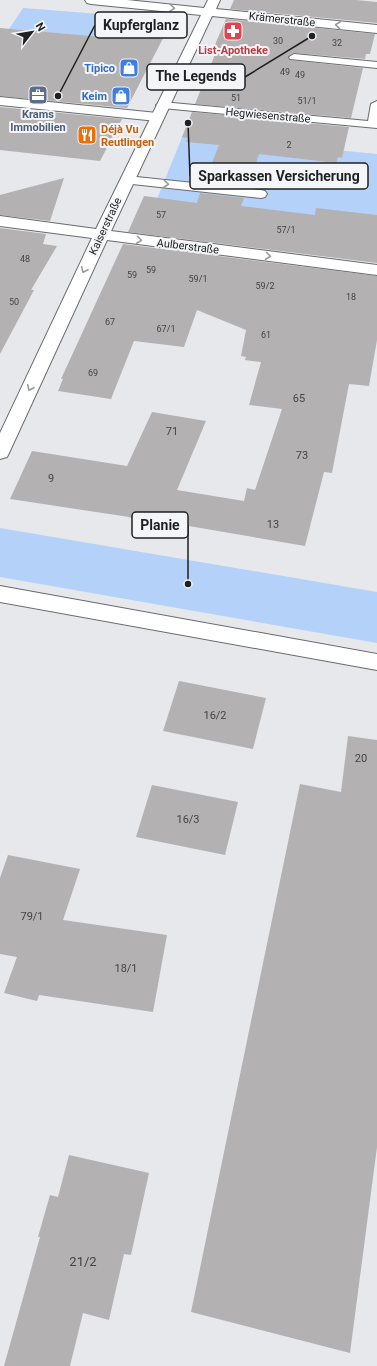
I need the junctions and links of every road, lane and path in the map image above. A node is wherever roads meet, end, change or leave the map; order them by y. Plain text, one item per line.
1 (91, 0) edge
2 (211, 6) edge
3 (377, 28) edge
4 (294, 57) dead end
5 (377, 65) edge
6 (0, 101) edge
7 (377, 104) edge
8 (160, 111) junction
9 (375, 124) edge
10 (127, 180) junction
11 (261, 194) dead end
12 (0, 221) edge
13 (101, 235) junction
14 (377, 270) edge
15 (0, 453) edge
16 (0, 594) edge
17 (377, 662) edge

1 -> 2 street, Krämerstraße
3 -> 2 street, Krämerstraße
2 - 8 street, Kaiserstraße
4 - 5 lane
6 - 8 street
7 - 9 lane, Hegwiesenstraße
8 - 9 lane, Hegwiesenstraße
8 - 10 street, Kaiserstraße
10 -> 11 lane
10 - 13 street, Kaiserstraße
12 - 13 street, Aulberstraße
13 -> 14 street, Aulberstraße
13 -> 15 street, Kaiserstraße
16 - 17 street

